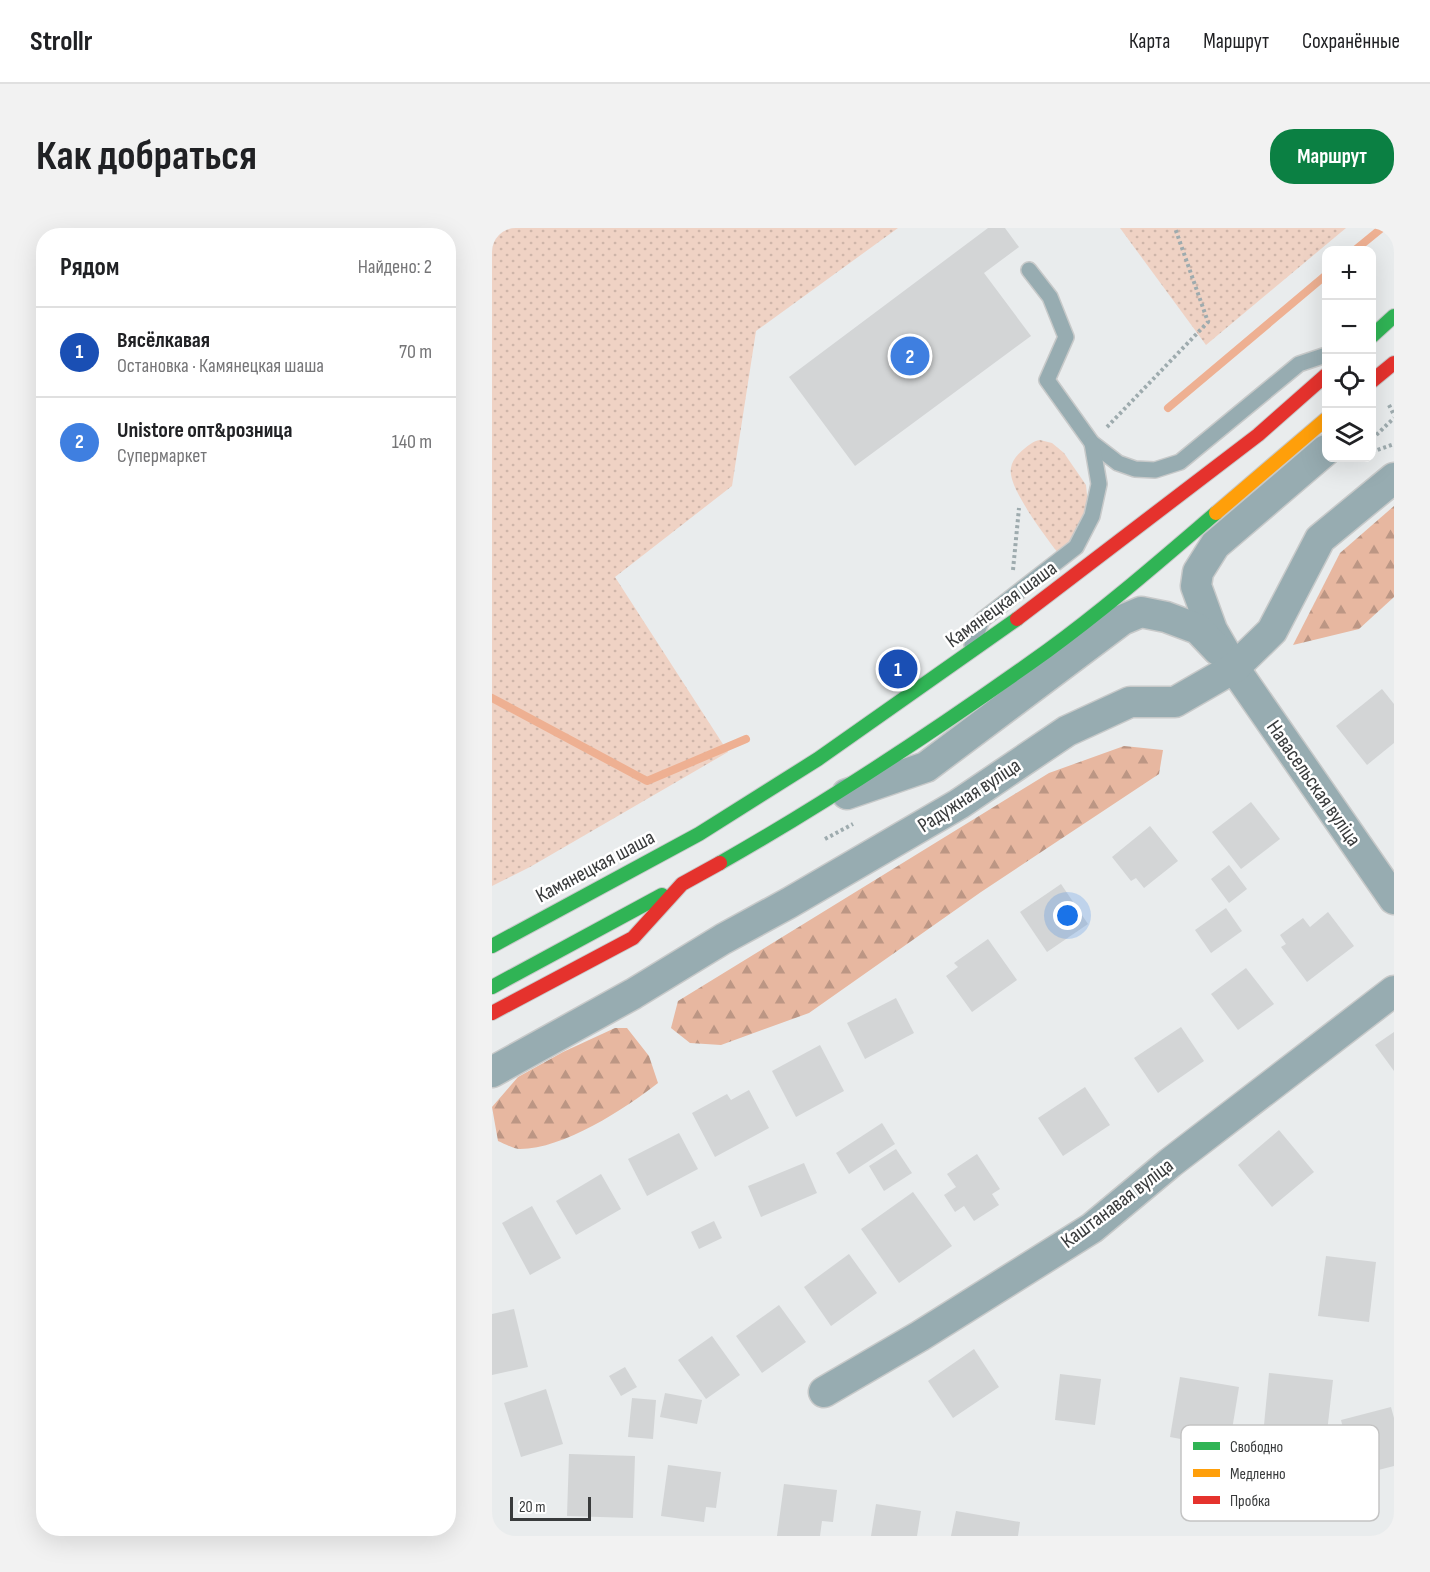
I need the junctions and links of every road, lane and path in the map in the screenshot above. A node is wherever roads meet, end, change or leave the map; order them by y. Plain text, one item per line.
1 (1175, 228) edge
2 (1029, 270) dead end
3 (1394, 316) edge
4 (1376, 332) edge
5 (1322, 356) edge
6 (1322, 379) edge
7 (1394, 418) edge
8 (1322, 422) edge
9 (1376, 434) edge
10 (1092, 443) junction
11 (1394, 444) edge
12 (1376, 450) edge
13 (1322, 453) edge
14 (1394, 478) edge
15 (1018, 508) dead end
16 (1013, 570) dead end
17 (967, 656) junction
18 (1234, 668) junction
19 (821, 803) junction
20 (682, 884) junction
21 (1394, 899) edge
22 (492, 946) edge
23 (492, 987) edge
24 (1394, 991) edge
25 (492, 1013) edge
26 (492, 1072) edge
27 (824, 1392) dead end

1 - 10 path
2 - 10 lane
3 - 4 main road
5 - 10 lane
6 - 17 main road, Камянецкая шаша
7 - 9 path
8 - 19 main road
10 - 17 lane
11 - 12 path
13 - 18 street
14 - 18 street, Радужная вуліца
15 - 16 path
17 - 22 main road, Камянецкая шаша
18 - 19 street
18 - 21 street, Навасельская вуліца
18 - 26 street, Радужная вуліца
19 - 20 main road
20 - 23 main road
20 - 25 main road
24 - 27 street, Каштанавая вуліца

